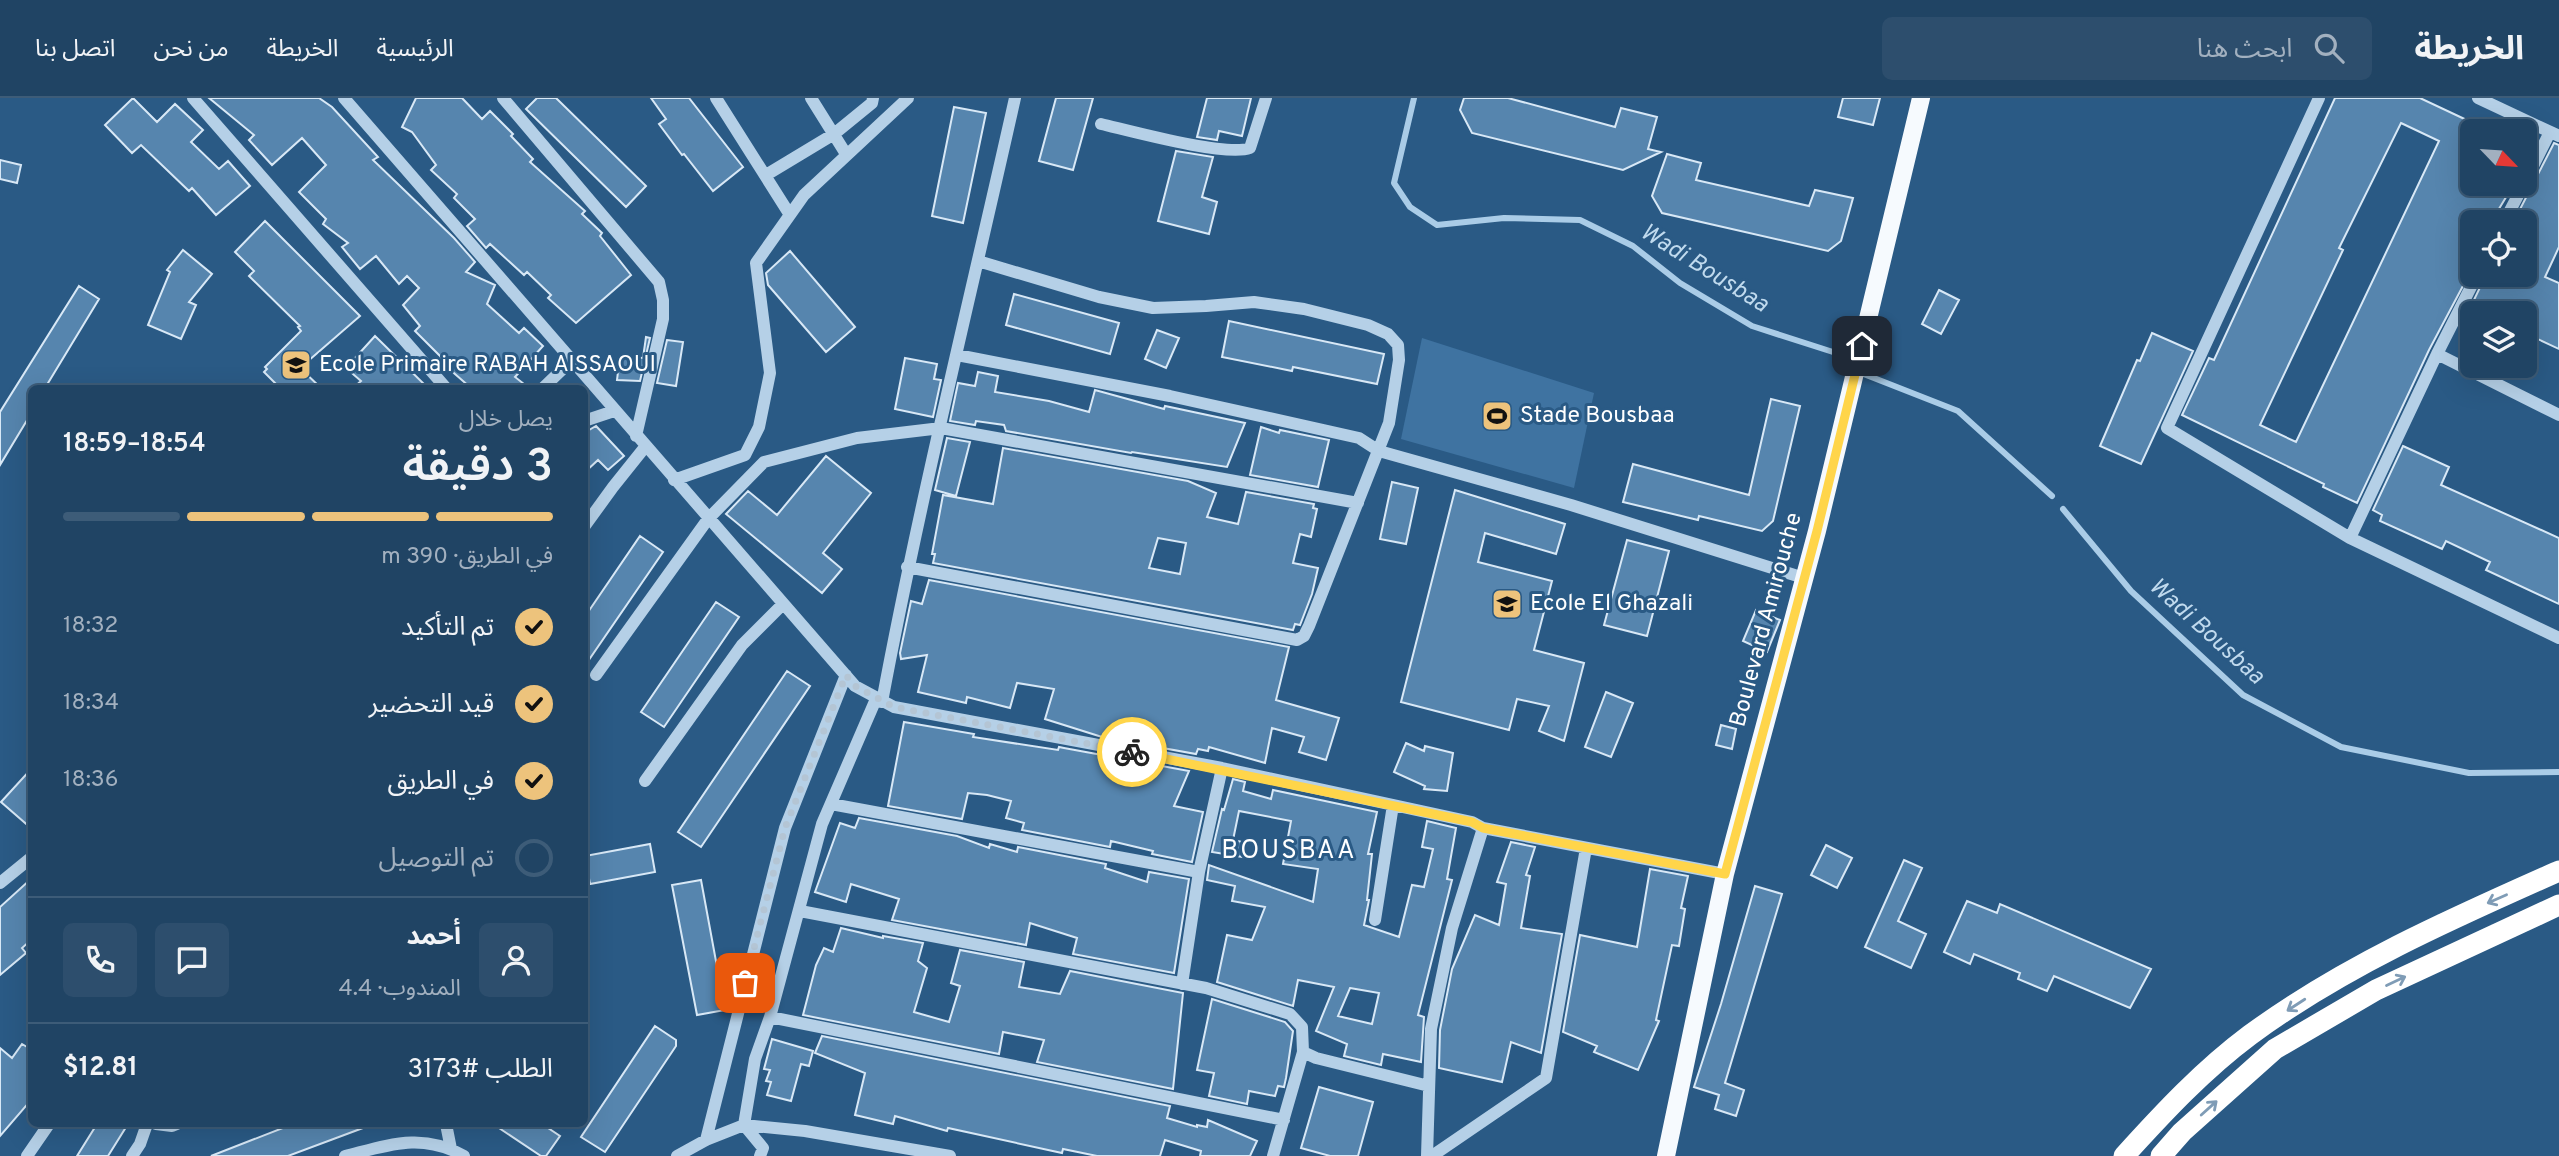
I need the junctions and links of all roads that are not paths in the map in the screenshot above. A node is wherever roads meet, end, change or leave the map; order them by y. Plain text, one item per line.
1 (193, 98) edge
2 (344, 98) edge
3 (503, 98) edge
4 (716, 98) edge
5 (811, 98) edge
6 (873, 98) edge
7 (908, 98) edge
8 (1014, 98) edge
9 (1266, 98) edge
10 (1921, 98) edge
11 (2319, 98) edge
12 (2478, 98) edge
13 (893, 103) edge
14 (1101, 124) dead end
15 (834, 134) junction
16 (2555, 134) edge
17 (846, 154) junction
18 (2538, 162) edge
19 (766, 175) junction
20 (790, 215) junction
21 (978, 261) junction
22 (2471, 287) edge
23 (2437, 354) junction
24 (957, 355) junction
25 (571, 361) junction
26 (443, 385) edge
27 (546, 385) edge
28 (614, 411) junction
29 (2559, 415) edge
30 (588, 420) edge
31 (941, 428) junction
32 (636, 436) junction
33 (645, 447) junction
34 (1379, 451) junction
35 (674, 480) junction
36 (1358, 503) junction
37 (708, 519) junction
38 (588, 522) edge
39 (2350, 538) junction
40 (907, 567) junction
41 (1804, 578) junction
42 (783, 604) junction
43 (2559, 638) edge
44 (596, 675) dead end
45 (846, 675) junction
46 (879, 700) junction
47 (1222, 768) junction
48 (645, 781) dead end
49 (831, 804) junction
50 (1393, 805) junction
51 (1483, 828) junction
52 (1587, 848) junction
53 (28, 860) edge
54 (2559, 871) edge
55 (1199, 872) junction
56 (1725, 874) junction
57 (0, 883) edge
58 (2559, 905) edge
59 (800, 911) junction
60 (1375, 920) dead end
61 (1182, 984) junction
62 (770, 1017) junction
63 (1303, 1052) junction
64 (1429, 1086) junction
65 (1283, 1120) junction
66 (744, 1125) junction
67 (47, 1127) edge
68 (146, 1127) edge
69 (447, 1127) edge
70 (706, 1140) junction
71 (451, 1149) junction
72 (27, 1156) edge
73 (132, 1156) edge
74 (345, 1156) edge
75 (464, 1156) edge
76 (677, 1156) edge
77 (760, 1156) edge
78 (950, 1156) edge
79 (1273, 1156) edge
80 (1430, 1156) edge
81 (1666, 1156) edge
82 (2124, 1156) edge
83 (2161, 1156) edge

1 - 26 street
2 - 25 street
3 - 32 street
4 - 19 street
5 - 15 street
6 - 15 street
7 - 13 street
8 - 21 street
9 - 14 street
10 - 41 main road, Boulevard Amirouche
11 - 39 street
12 - 16 street
13 - 17 street
15 - 17 street
15 - 19 street
16 - 18 street
17 - 20 street
19 - 20 street
20 - 35 street
21 - 24 street
21 - 34 street
22 - 23 street
23 - 29 street
23 - 39 street
24 - 31 street
24 - 34 street
25 - 27 street
25 - 28 street
28 - 30 street
28 - 32 street
31 - 36 street
31 - 37 street
31 - 40 street
32 - 33 street
33 - 35 street
33 - 38 street
34 - 36 street
34 - 41 street
35 - 37 street
36 - 40 street
37 - 42 street
37 - 44 street
39 - 43 street
40 - 46 street
41 - 56 main road, Boulevard Amirouche
42 - 45 street
42 - 48 street
45 - 46 street
45 - 70 street
46 - 47 street
46 - 49 street
47 - 50 street
47 - 55 street
49 - 55 street
49 - 59 street
50 - 51 street
50 - 60 street
51 - 52 street
51 - 64 street
52 - 56 street
52 - 80 street
53 - 57 street
54 -> 82 highway
55 - 61 street
56 - 81 main road, Boulevard Amirouche
83 -> 58 highway
59 - 61 street
59 - 62 street
61 - 63 street
62 - 65 street
62 - 66 street
63 - 64 street
63 - 65 street
64 - 80 street
65 - 79 street
66 - 70 street
66 - 77 street
66 - 78 street
67 - 72 street
68 - 73 street
69 - 71 street
70 - 76 street
71 - 74 street
71 - 75 street

